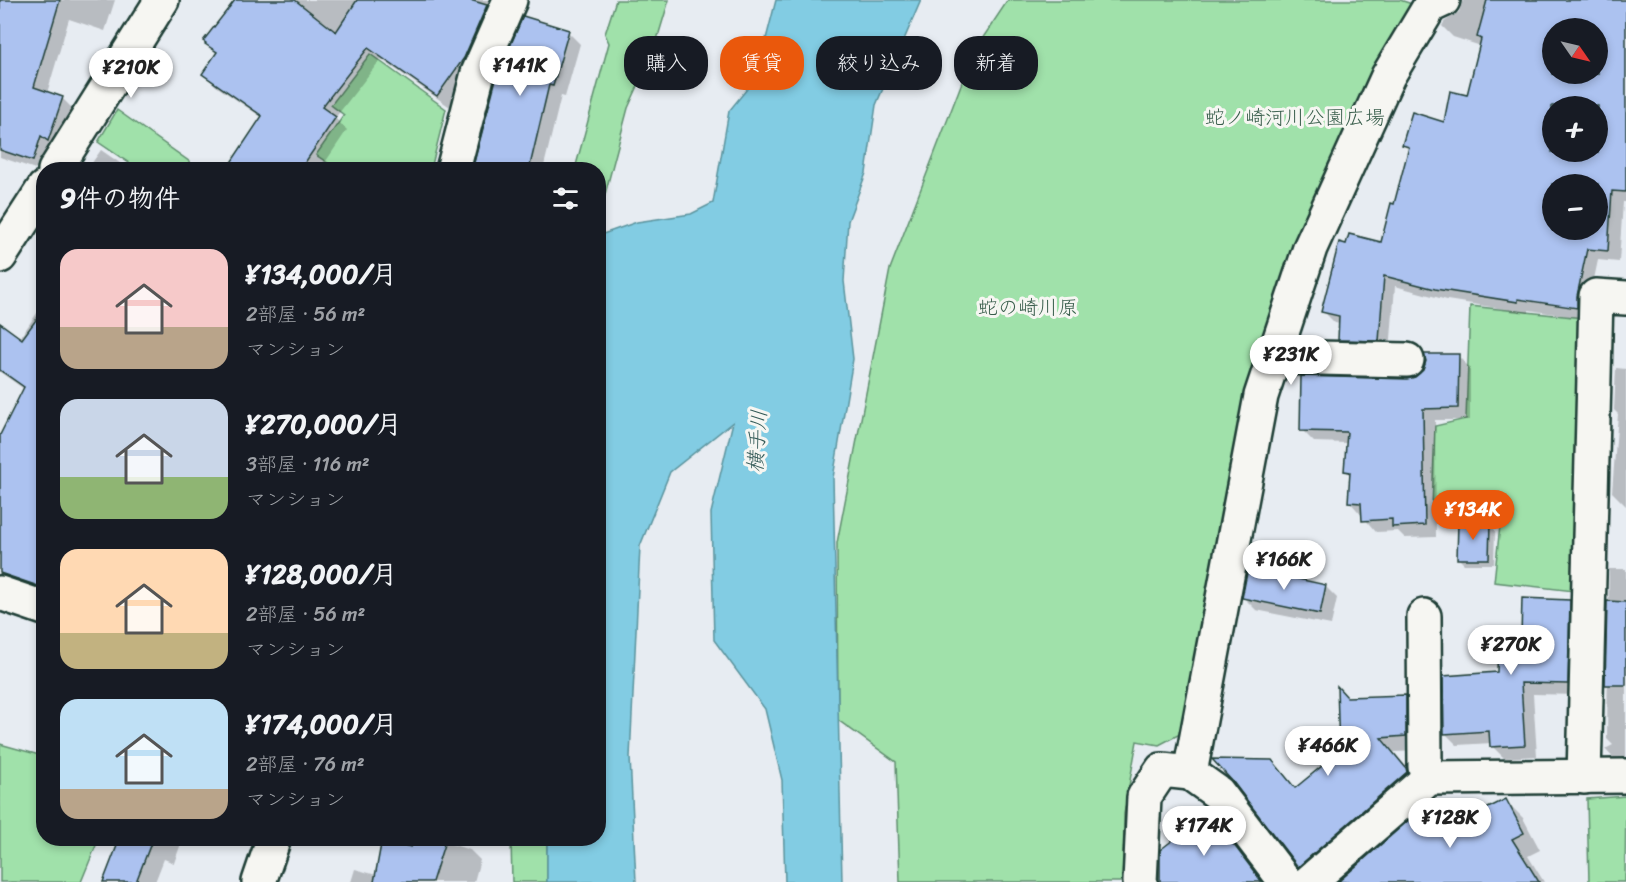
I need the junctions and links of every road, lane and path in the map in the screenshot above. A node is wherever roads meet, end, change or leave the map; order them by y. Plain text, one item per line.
1 (162, 0) edge
2 (510, 0) edge
3 (1443, 0) edge
4 (60, 162) edge
5 (455, 162) edge
6 (36, 200) edge
7 (0, 256) edge
8 (1626, 298) edge
9 (1274, 357) junction
10 (1407, 360) dead end
11 (0, 593) edge
12 (36, 605) edge
13 (1424, 616) dead end
14 (1190, 773) junction
15 (1626, 776) edge
16 (1584, 777) junction
17 (1429, 778) junction
18 (271, 846) edge
19 (260, 882) edge
20 (1140, 882) edge
21 (1286, 882) edge
22 (1309, 882) edge

1 - 4 street
2 - 5 street
3 - 9 street
6 - 7 street
8 - 16 street
9 - 10 street
9 - 14 street
11 - 12 street
13 - 17 street
14 - 20 street
14 - 21 street
15 - 16 street
16 - 17 street
17 - 22 street
18 - 19 street

